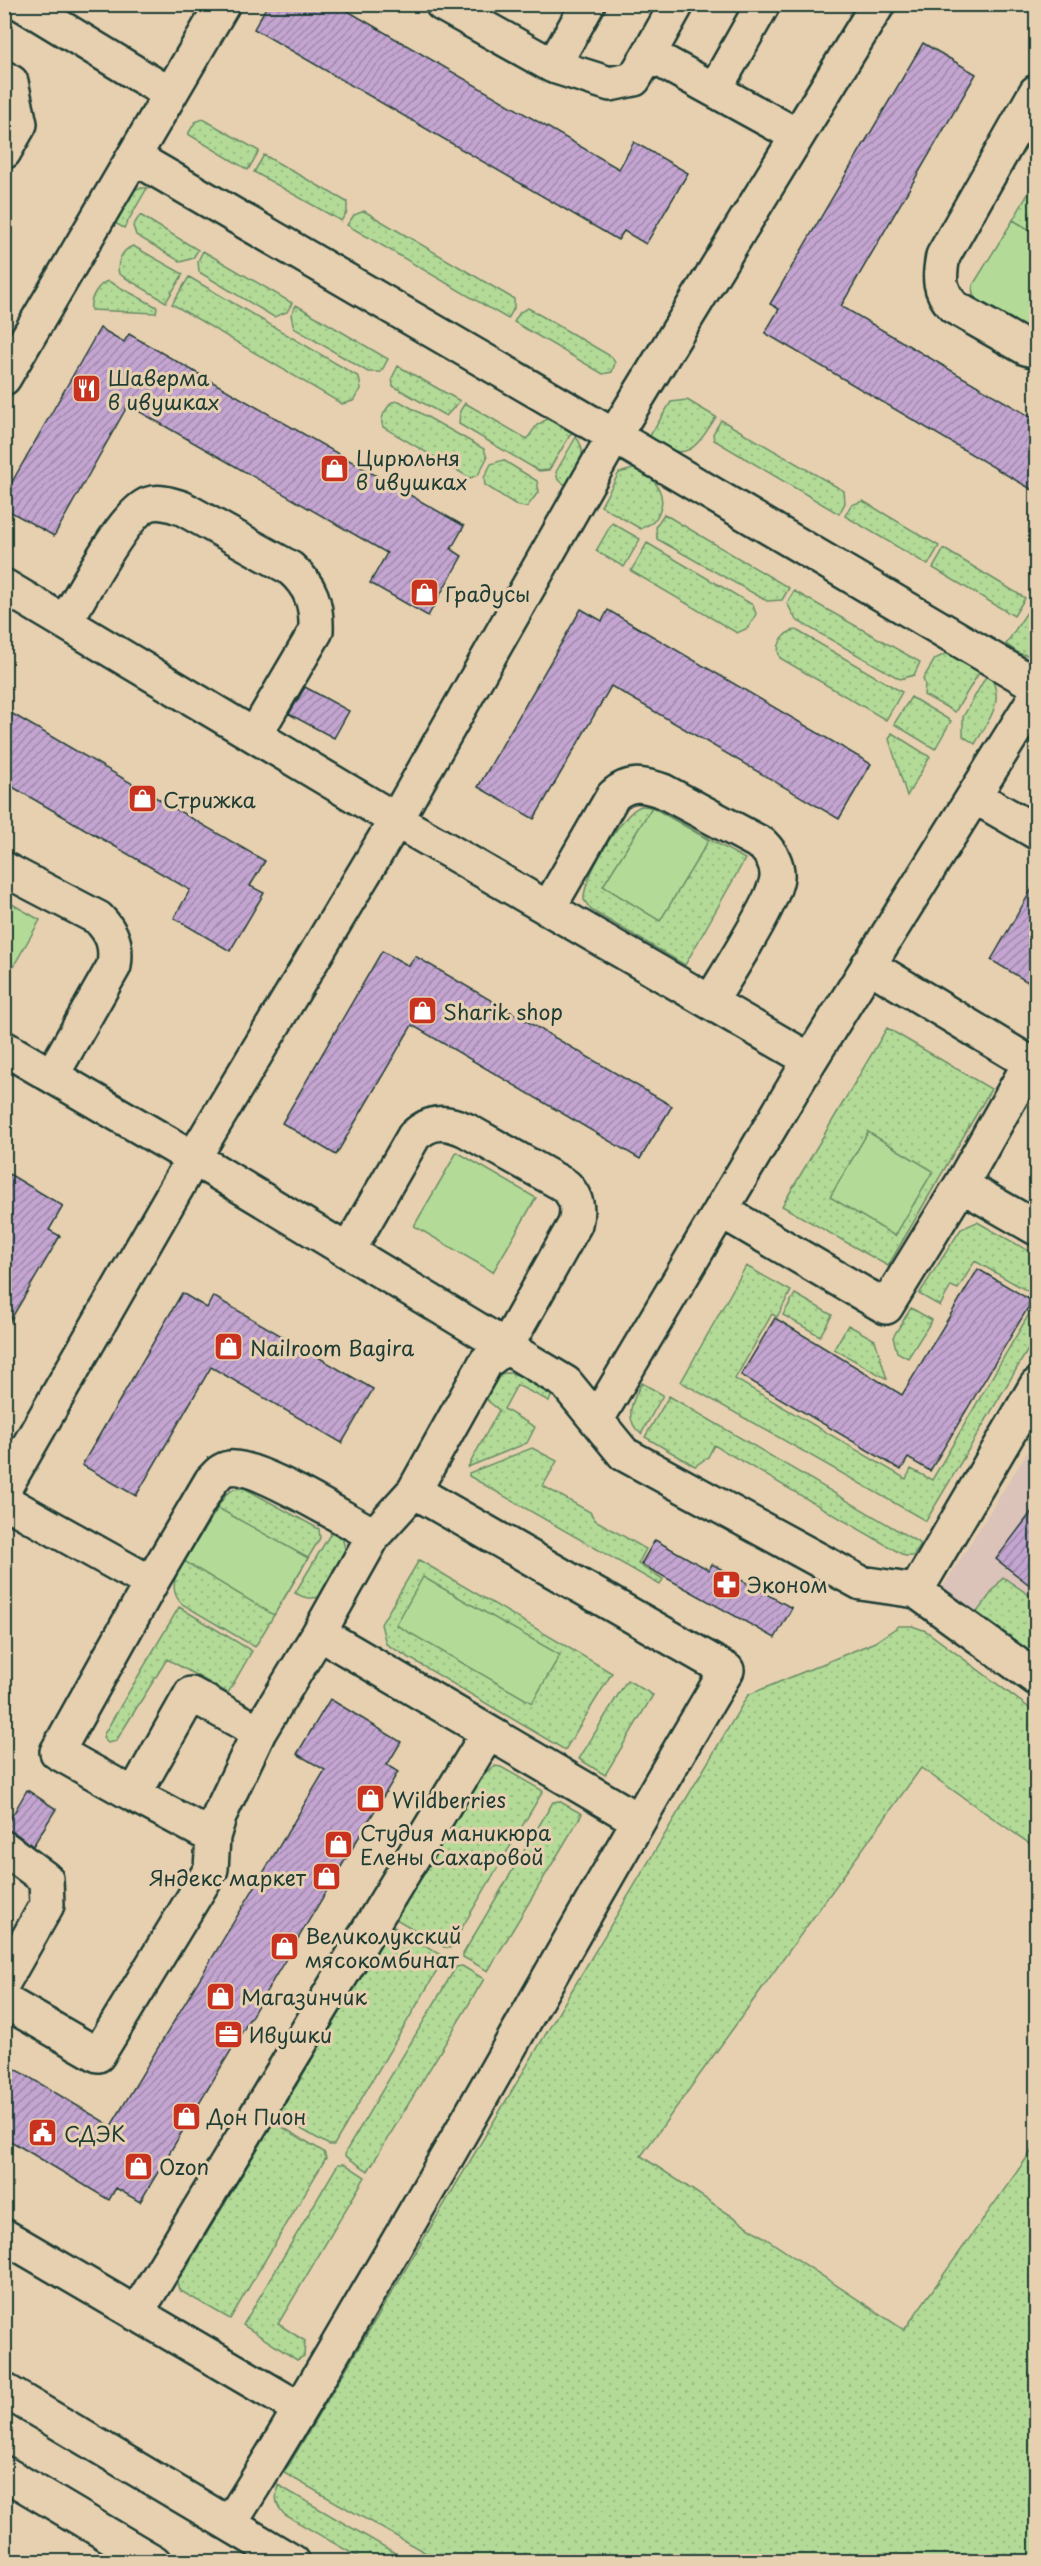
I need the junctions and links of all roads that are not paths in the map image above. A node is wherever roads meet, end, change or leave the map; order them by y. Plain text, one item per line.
1 (22, 4) edge
2 (224, 4) edge
3 (442, 4) edge
4 (588, 4) edge
5 (677, 4) edge
6 (763, 4) edge
7 (878, 4) edge
8 (650, 54) junction
9 (553, 66) junction
10 (4, 78) edge
11 (715, 89) junction
12 (1036, 92) edge
13 (171, 94) junction
14 (796, 135) junction
15 (4, 152) edge
16 (134, 157) junction
17 (1036, 351) edge
18 (4, 378) edge
19 (614, 436) junction
20 (4, 586) edge
21 (65, 622) junction
22 (1036, 685) edge
23 (1036, 696) edge
24 (255, 735) junction
25 (974, 796) junction
26 (396, 820) junction
27 (1036, 832) edge
28 (4, 869) edge
29 (548, 909) junction
30 (868, 965) junction
31 (711, 1002) junction
32 (4, 1048) edge
33 (810, 1060) junction
34 (51, 1075) junction
35 (193, 1159) junction
36 (961, 1185) junction
37 (722, 1211) junction
38 (1036, 1228) edge
39 (348, 1251) junction
40 (506, 1347) junction
41 (1036, 1386) edge
42 (597, 1419) junction
43 (4, 1489) edge
44 (414, 1491) junction
45 (4, 1501) edge
46 (374, 1535) junction
47 (151, 1583) junction
48 (916, 1590) junction
49 (319, 1633) junction
50 (1036, 1678) edge
51 (260, 1732) junction
52 (488, 1733) junction
53 (134, 1795) junction
54 (638, 1820) junction
55 (213, 1837) junction
56 (4, 1848) edge
57 (4, 1981) edge
58 (4, 2001) edge
59 (4, 2236) edge
60 (136, 2314) junction
61 (4, 2390) edge
62 (300, 2409) junction
63 (4, 2473) edge
64 (230, 2523) junction
65 (154, 2562) edge
66 (294, 2562) edge

1 - 13 street
2 - 13 street
3 - 9 street
4 - 9 street
5 - 8 street
6 - 11 street
7 - 14 street
8 - 9 street
8 - 11 street
10 - 15 street
11 - 14 street
12 - 17 street
13 - 16 street
14 - 19 street
16 - 18 street
16 - 19 street
19 - 22 street
19 - 26 street
20 - 21 street
21 - 24 street
21 - 24 street
23 - 25 street
24 - 26 street
25 - 27 street
25 - 30 street
26 - 29 street
26 - 35 street
28 - 34 street
29 - 31 street
29 - 31 street
30 - 33 street
30 - 36 street
31 - 33 street
32 - 34 street
33 - 37 street
34 - 35 street
35 - 39 street
35 - 43 street
36 - 37 street
36 - 38 street
37 - 42 street
39 - 40 street
39 - 40 street
40 - 42 street
40 - 44 street
41 - 48 street
42 - 48 street
44 - 46 street
44 - 54 street
45 - 47 street
46 - 47 street
46 - 49 street
47 - 53 street
48 - 50 street
49 - 51 street
49 - 52 street
51 - 53 street
51 - 55 street
52 - 54 street
52 - 60 street
53 - 55 street
54 - 62 street
55 - 58 street
56 - 57 street
59 - 60 street
60 - 62 street
61 - 64 street
62 - 64 street
63 - 65 street
64 - 66 street

